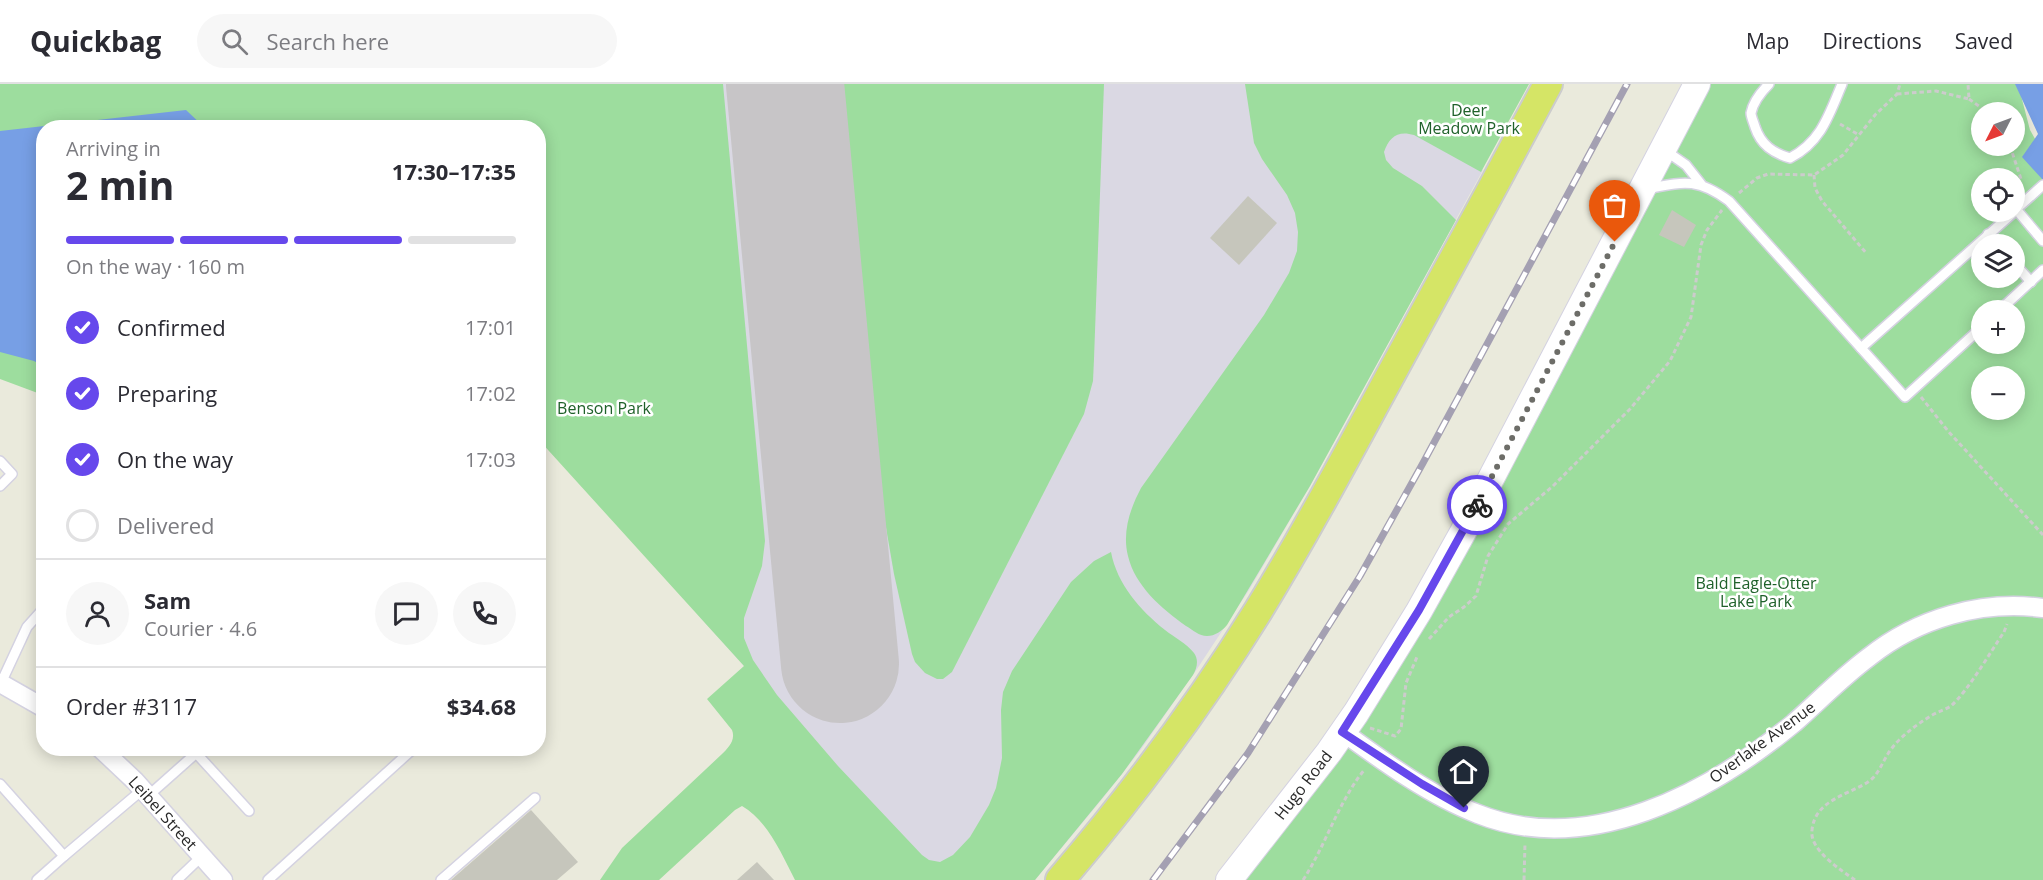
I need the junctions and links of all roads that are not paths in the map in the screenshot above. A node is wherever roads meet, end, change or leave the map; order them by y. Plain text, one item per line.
1 (1548, 84) edge
2 (1697, 84) edge
3 (1769, 84) edge
4 (1842, 84) edge
5 (1663, 149) junction
6 (1701, 184) junction
7 (2043, 185) edge
8 (1642, 190) junction
9 (2025, 202) edge
10 (2002, 222) edge
11 (2025, 222) edge
12 (1988, 234) edge
13 (2043, 241) edge
14 (1971, 249) edge
15 (2043, 270) edge
16 (2025, 275) edge
17 (2031, 282) junction
18 (2011, 300) edge
19 (1971, 337) edge
20 (1861, 348) junction
21 (0, 461) edge
22 (0, 486) edge
23 (2043, 608) edge
24 (36, 617) edge
25 (0, 683) edge
26 (36, 703) edge
27 (1342, 732) junction
28 (108, 756) edge
29 (193, 756) edge
30 (203, 756) edge
31 (405, 756) edge
32 (0, 784) edge
33 (145, 793) junction
34 (535, 798) dead end
35 (249, 811) dead end
36 (64, 856) junction
37 (202, 856) junction
38 (37, 880) edge
39 (177, 880) edge
40 (224, 880) edge
41 (268, 880) edge
42 (441, 880) edge
43 (1060, 880) edge
44 (1229, 880) edge

1 - 43 main road
2 - 5 street, Hugo Road
3 - 4 lane
5 - 6 lane
5 - 8 street, Hugo Road
6 - 8 lane
6 - 20 lane
7 - 9 lane
8 - 27 street, Hugo Road
10 - 12 lane
11 - 13 lane
14 - 20 lane
15 - 17 lane
16 - 17 lane
17 - 18 lane
19 - 20 lane
21 - 22 lane
23 - 27 street, Overlake Avenue
24 - 25 lane
25 - 26 street
27 - 44 street, Hugo Road
28 - 33 street, Leibel Street
29 - 33 lane
30 - 35 lane
31 - 41 lane
32 - 36 lane
33 - 36 lane
33 - 37 street, Leibel Street
34 - 42 lane
36 - 38 lane
37 - 39 lane
37 - 40 street, Leibel Street

